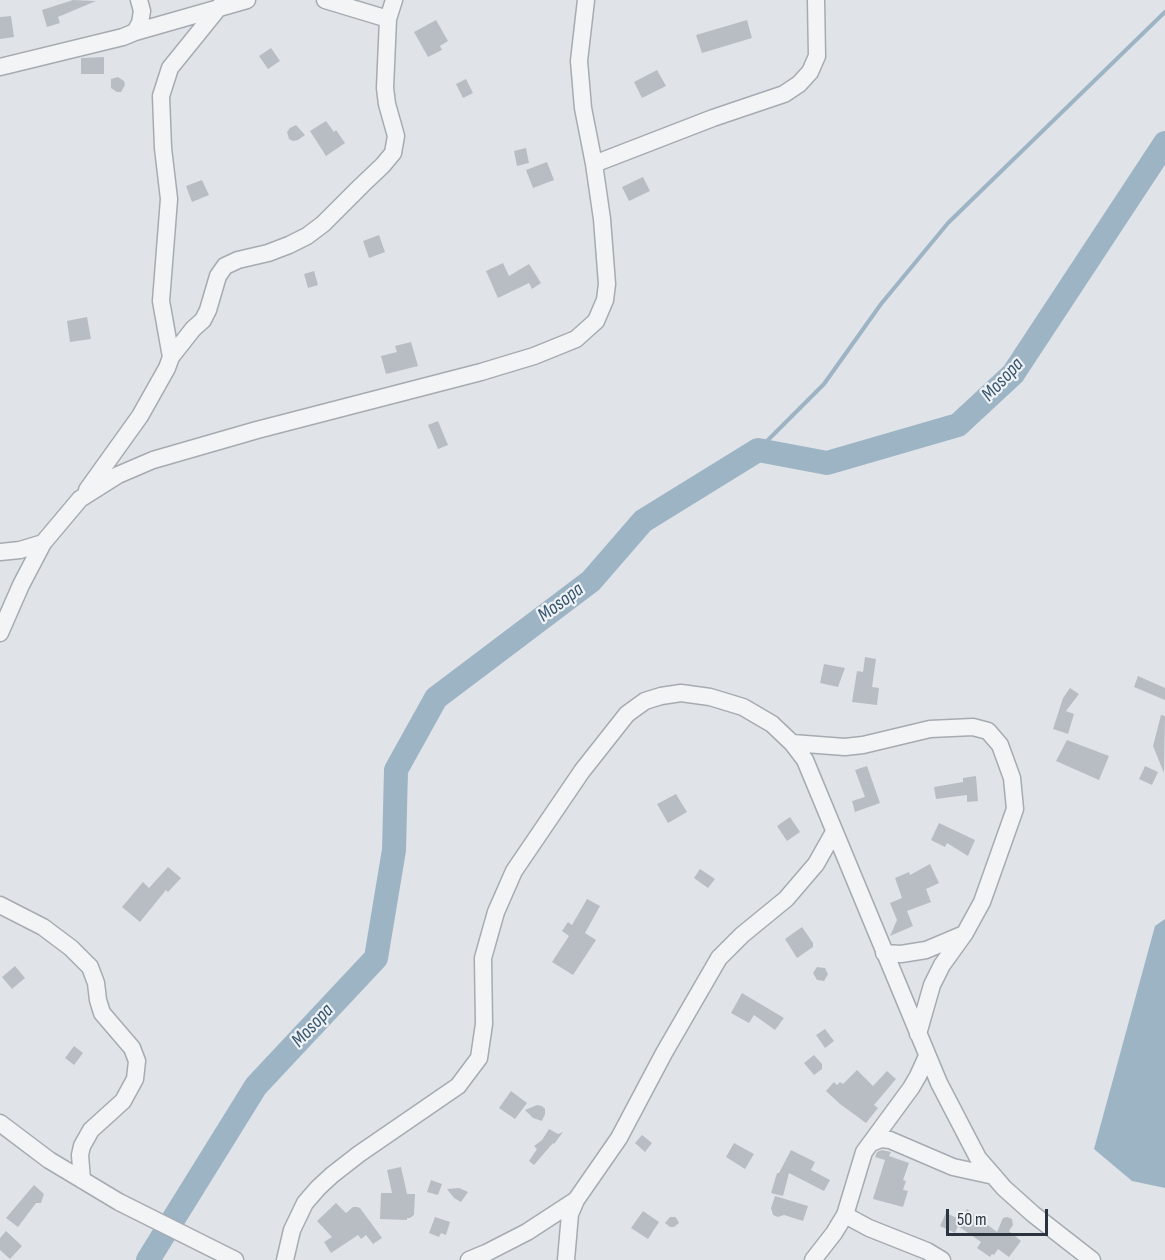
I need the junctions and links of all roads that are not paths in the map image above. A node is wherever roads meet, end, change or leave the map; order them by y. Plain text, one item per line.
1 (139, 0) edge
2 (247, 0) edge
3 (326, 0) edge
4 (394, 0) edge
5 (586, 0) edge
6 (816, 0) edge
7 (222, 4) edge
8 (388, 19) junction
9 (135, 32) junction
10 (0, 67) edge
11 (594, 164) junction
12 (171, 357) junction
13 (80, 499) junction
14 (43, 543) junction
15 (0, 552) edge
16 (0, 624) edge
17 (792, 743) junction
18 (834, 832) junction
19 (0, 905) edge
20 (965, 933) junction
21 (884, 952) junction
22 (918, 1034) junction
23 (927, 1056) junction
24 (0, 1123) edge
25 (871, 1143) junction
26 (994, 1176) junction
27 (82, 1180) junction
28 (576, 1200) junction
29 (845, 1215) junction
30 (235, 1260) edge
31 (285, 1260) edge
32 (469, 1260) edge
33 (566, 1260) edge
34 (813, 1260) edge
35 (942, 1260) edge
36 (1092, 1260) edge

1 - 9 street
2 - 7 street
3 - 8 street
4 - 8 street
5 - 11 street
6 - 11 street
7 - 9 street
7 - 12 street
8 - 12 street
9 - 10 street
11 - 13 street
12 - 13 street
13 - 14 street
14 - 15 street
14 - 16 street
17 - 18 street
17 - 20 street
17 - 31 street
18 - 21 street
18 - 28 street
19 - 27 street
20 - 21 street
20 - 22 street
21 - 22 street
22 - 23 street
23 - 25 street
23 - 26 street
24 - 27 street
25 - 26 street
25 - 29 street
26 - 36 street
27 - 30 street
28 - 32 street
28 - 33 street
29 - 34 street
29 - 35 street

